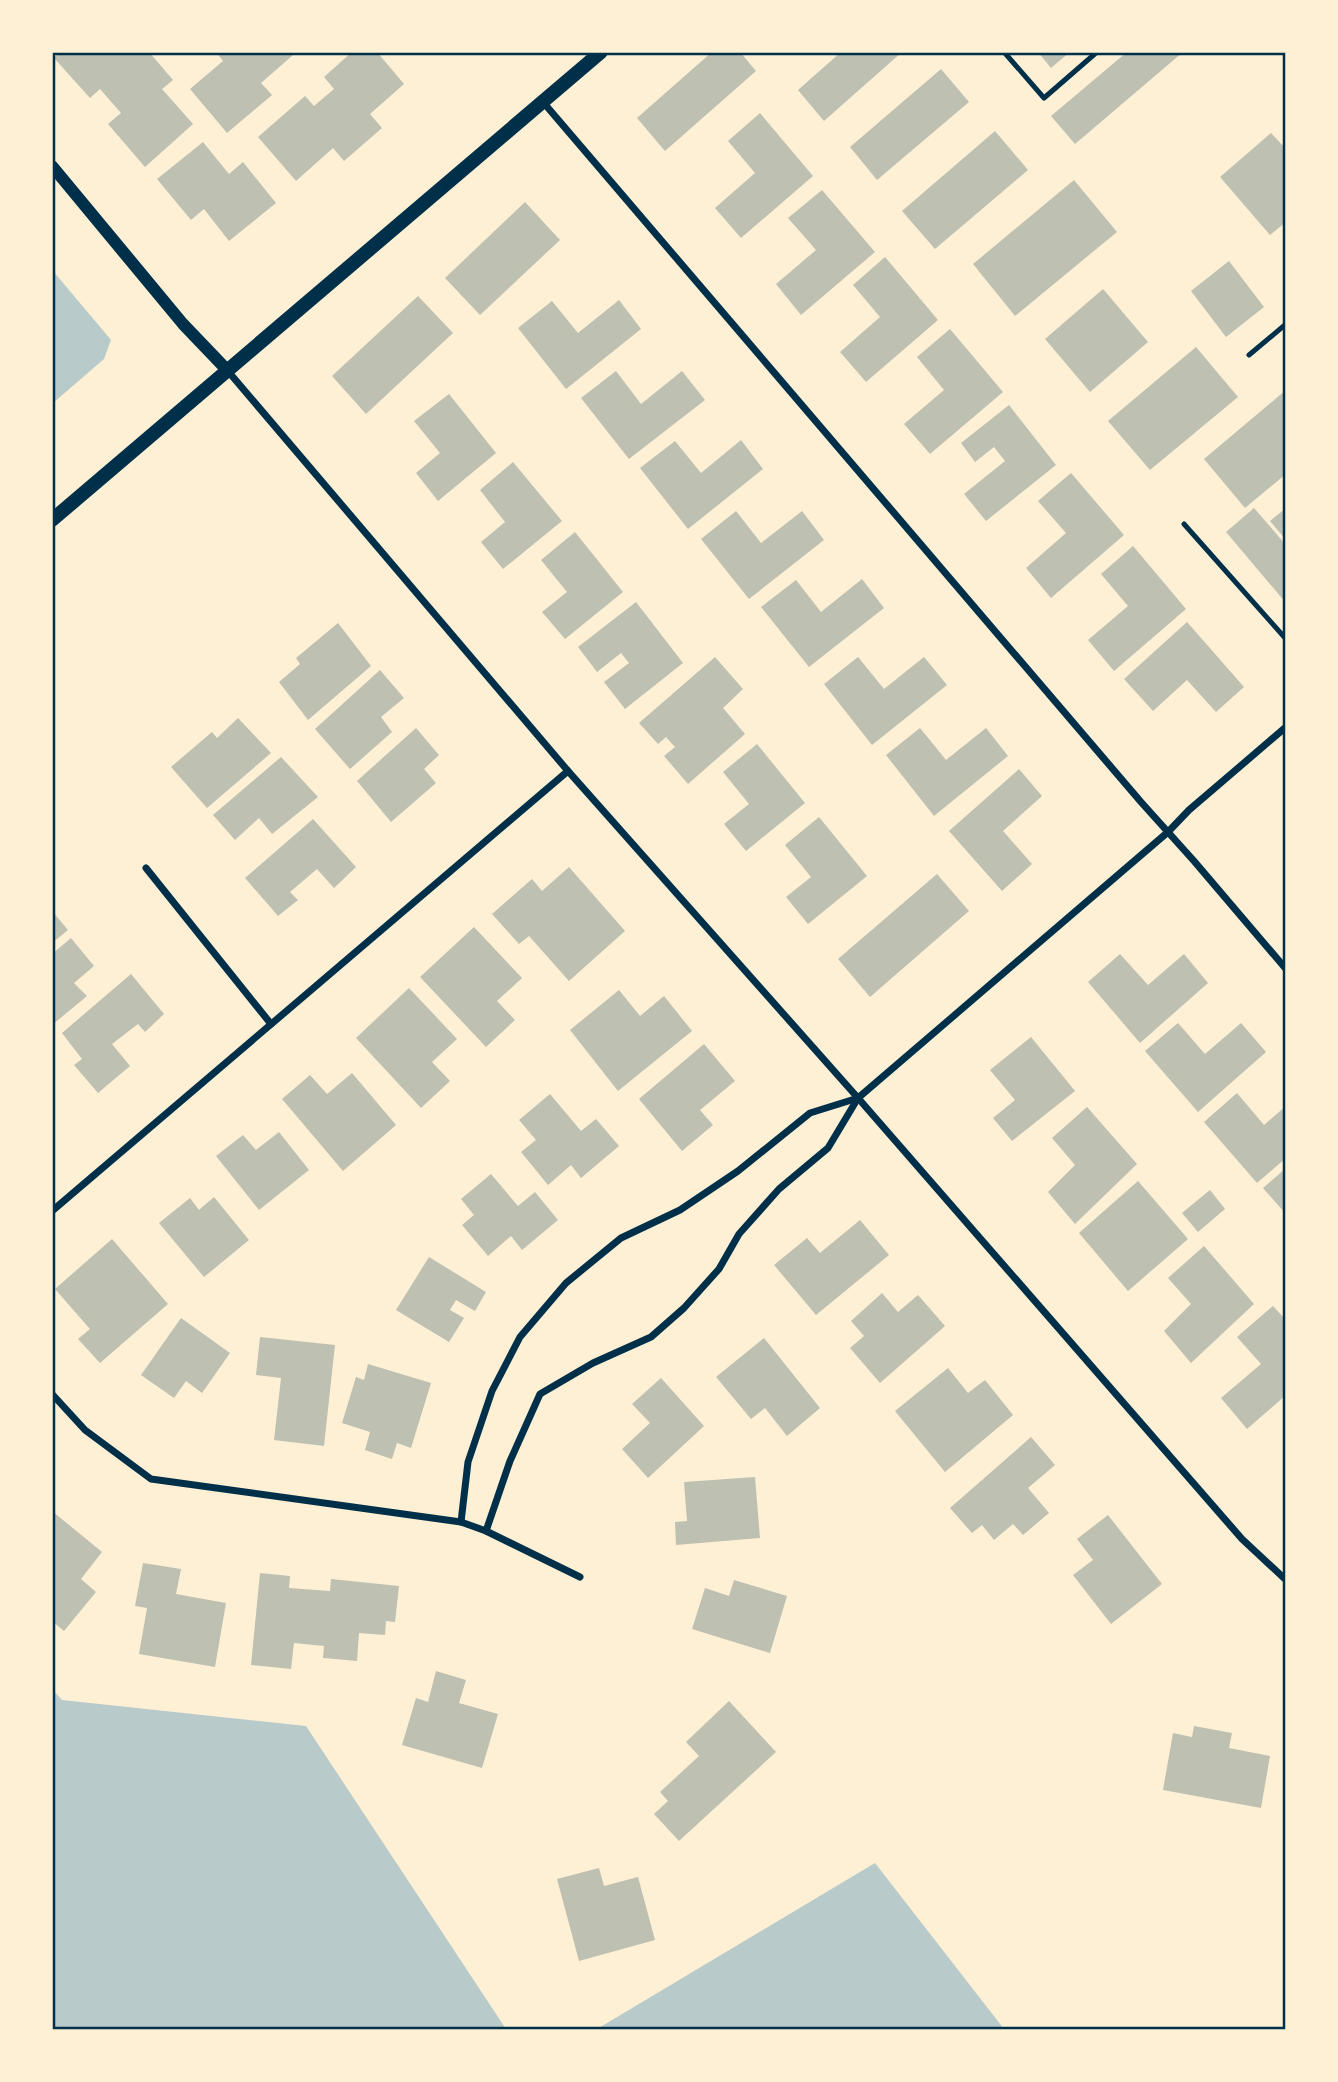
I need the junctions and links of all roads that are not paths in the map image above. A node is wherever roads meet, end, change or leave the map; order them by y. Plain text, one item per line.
1 (601, 52) edge
2 (1004, 52) edge
3 (1097, 52) edge
4 (542, 102) junction
5 (52, 166) edge
6 (1286, 324) edge
7 (1249, 355) dead end
8 (227, 370) junction
9 (52, 520) edge
10 (1184, 524) dead end
11 (1286, 639) edge
12 (1286, 727) edge
13 (568, 771) junction
14 (1168, 832) junction
15 (146, 868) dead end
16 (1286, 969) edge
17 (271, 1024) junction
18 (858, 1098) junction
19 (52, 1212) edge
20 (52, 1394) edge
21 (461, 1522) junction
22 (486, 1531) junction
23 (580, 1577) dead end
24 (1286, 1580) edge

1 - 4 main road
2 - 3 lane
4 - 8 main road
4 - 14 street
5 - 8 street
6 - 7 lane
8 - 9 main road
8 - 13 street
10 - 11 lane
12 - 14 street
13 - 17 street
13 - 18 street
14 - 16 street
14 - 18 street
15 - 17 street
17 - 19 street
18 - 21 street
18 - 22 street
18 - 24 street
20 - 21 street
21 - 22 street
22 - 23 street

